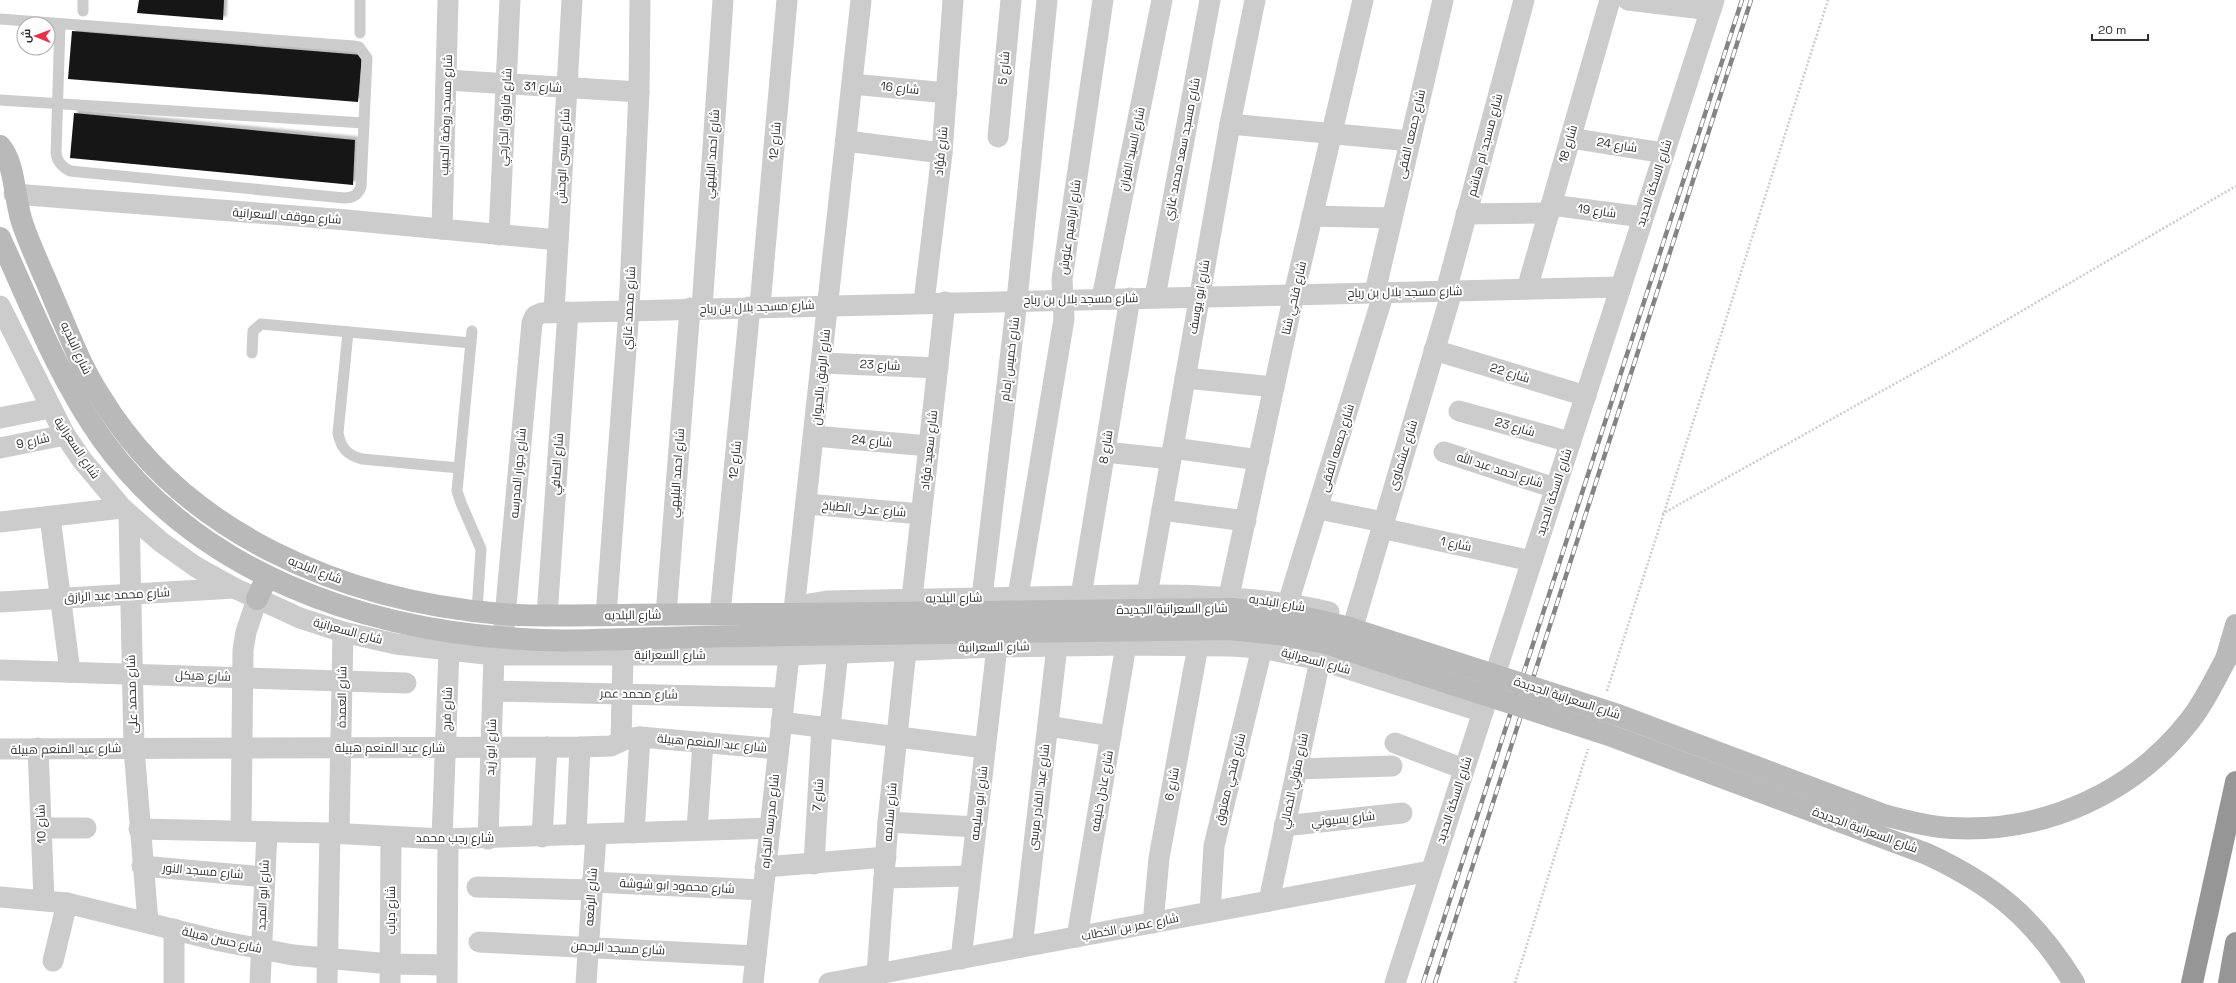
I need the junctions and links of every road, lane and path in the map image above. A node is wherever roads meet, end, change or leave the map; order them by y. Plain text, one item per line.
1 (360, 0) edge
2 (448, 0) edge
3 (510, 0) edge
4 (572, 0) edge
5 (640, 0) edge
6 (723, 0) edge
7 (787, 0) edge
8 (861, 0) edge
9 (953, 0) edge
10 (1011, 0) edge
11 (1047, 0) edge
12 (1103, 0) edge
13 (1162, 0) edge
14 (1210, 0) edge
15 (1255, 0) edge
16 (1363, 0) edge
17 (1443, 0) edge
18 (1524, 0) edge
19 (1610, 0) edge
20 (1628, 0) edge
21 (1828, 0) edge
22 (1712, 5) edge
23 (0, 20) edge
24 (60, 24) junction
25 (360, 33) dead end
26 (447, 80) junction
27 (852, 84) junction
28 (506, 85) junction
29 (568, 88) junction
30 (639, 92) junction
31 (947, 93) junction
32 (0, 100) edge
33 (57, 104) junction
34 (364, 122) junction
35 (1230, 124) junction
36 (1331, 134) junction
37 (998, 137) dead end
38 (1570, 138) junction
39 (846, 141) junction
40 (1410, 141) junction
41 (0, 146) edge
42 (942, 153) junction
43 (1664, 153) junction
44 (2236, 186) edge
45 (14, 194) junction
46 (1550, 209) junction
47 (1466, 214) junction
48 (1312, 216) junction
49 (1643, 217) junction
50 (1392, 218) junction
51 (442, 229) junction
52 (499, 235) junction
53 (0, 238) edge
54 (558, 240) junction
55 (1621, 287) junction
56 (1527, 289) junction
57 (1449, 291) junction
58 (1379, 292) junction
59 (1294, 294) junction
60 (1155, 297) junction
61 (1199, 297) junction
62 (1102, 298) junction
63 (1130, 298) junction
64 (1063, 299) junction
65 (1017, 300) junction
66 (924, 302) junction
67 (945, 302) junction
68 (828, 305) junction
69 (0, 306) edge
70 (755, 307) junction
71 (696, 308) junction
72 (629, 310) junction
73 (555, 312) junction
74 (472, 331) dead end
75 (348, 332) junction
76 (471, 343) junction
77 (1434, 350) junction
78 (252, 353) dead end
79 (822, 363) junction
80 (938, 368) junction
81 (1185, 378) junction
82 (1274, 387) junction
83 (1586, 396) junction
84 (50, 408) junction
85 (1459, 411) dead end
86 (0, 418) edge
87 (65, 435) junction
88 (814, 436) junction
89 (1570, 442) junction
90 (929, 446) junction
91 (0, 448) edge
92 (1105, 452) junction
93 (1444, 452) dead end
94 (1172, 454) junction
95 (1259, 460) junction
96 (459, 468) junction
97 (1555, 488) junction
98 (807, 504) junction
99 (1319, 509) junction
100 (1162, 510) junction
101 (126, 511) junction
102 (921, 514) junction
103 (1662, 514) junction
104 (50, 517) junction
105 (1246, 520) junction
106 (0, 522) edge
107 (1382, 525) junction
108 (1532, 561) junction
109 (267, 577) junction
110 (234, 588) junction
111 (130, 594) junction
112 (1147, 595) junction
113 (1018, 596) junction
114 (1081, 596) junction
115 (1229, 596) junction
116 (982, 597) junction
117 (912, 598) junction
118 (60, 599) junction
119 (257, 599) junction
120 (0, 602) edge
121 (1288, 603) junction
122 (476, 611) junction
123 (504, 614) junction
124 (666, 614) junction
125 (720, 614) junction
126 (606, 615) junction
127 (547, 616) junction
128 (1355, 620) junction
129 (2236, 626) edge
130 (343, 632) junction
131 (792, 634) junction
132 (1126, 645) junction
133 (498, 646) junction
134 (1057, 646) junction
135 (1198, 646) junction
136 (997, 647) junction
137 (1262, 648) junction
138 (906, 650) junction
139 (449, 651) junction
140 (838, 652) junction
141 (623, 655) junction
142 (1320, 660) junction
143 (1498, 665) junction
144 (0, 670) edge
145 (70, 672) junction
146 (131, 674) junction
147 (243, 678) junction
148 (342, 681) junction
149 (406, 683) dead end
150 (493, 690) junction
151 (622, 694) junction
152 (1606, 694) dead end
153 (784, 698) junction
154 (1483, 712) junction
155 (781, 722) junction
156 (826, 726) junction
157 (1048, 726) junction
158 (897, 736) junction
159 (1111, 736) junction
160 (630, 739) junction
161 (703, 742) junction
162 (1395, 743) dead end
163 (446, 747) junction
164 (491, 747) junction
165 (547, 747) junction
166 (580, 747) junction
167 (1589, 747) dead end
168 (38, 748) junction
169 (134, 748) junction
170 (242, 748) junction
171 (341, 748) junction
172 (985, 748) junction
173 (0, 749) edge
174 (778, 749) junction
175 (1392, 766) dead end
176 (1464, 768) junction
177 (1297, 769) junction
178 (2236, 782) edge
179 (1402, 813) dead end
180 (888, 822) junction
181 (1284, 826) junction
182 (976, 827) junction
183 (41, 828) junction
184 (86, 828) dead end
185 (770, 828) junction
186 (139, 830) junction
187 (697, 830) junction
188 (241, 831) junction
189 (267, 832) junction
190 (634, 833) junction
191 (335, 834) junction
192 (586, 835) junction
193 (391, 837) junction
194 (542, 837) junction
195 (445, 839) junction
196 (488, 839) junction
197 (886, 858) junction
198 (814, 864) junction
199 (142, 866) junction
200 (765, 867) junction
201 (1430, 871) junction
202 (970, 876) junction
203 (264, 877) junction
204 (884, 878) junction
205 (592, 886) junction
206 (477, 887) dead end
207 (763, 890) junction
208 (0, 897) edge
209 (44, 900) junction
210 (1268, 901) junction
211 (67, 903) junction
212 (1210, 912) junction
213 (148, 922) junction
214 (1153, 923) junction
215 (174, 929) junction
216 (1077, 937) junction
217 (480, 942) dead end
218 (2236, 943) edge
219 (588, 946) junction
220 (1022, 947) junction
221 (260, 949) junction
222 (756, 956) junction
223 (961, 959) junction
224 (327, 960) junction
225 (53, 961) dead end
226 (390, 974) edge
227 (447, 974) edge
228 (877, 974) junction
229 (174, 983) edge
230 (260, 983) edge
231 (327, 983) edge
232 (586, 983) edge
233 (753, 983) edge
234 (829, 983) edge
235 (1395, 983) edge
236 (1515, 983) edge
237 (2074, 983) edge
238 (2192, 983) edge
239 (2229, 983) edge

1 - 25 lane
2 - 26 street, شارع مسجد روضة الحبيب
3 - 28 street, شارع فاروق الجارحي
4 - 29 street, شارع مرسى الوحش
5 - 30 street, شارع محمد غازي
6 - 71 street, شارع احمد البليهي
7 - 70 street, شارع 12
8 - 27 street, شارع الرفق بالحيوان
9 - 31 street, شارع فؤاد
10 - 37 street, شارع 5
11 - 65 street, شارع خميس إمام
12 - 64 street, شارع ابراهيم علوش
13 - 62 street, شارع السيد الفران
14 - 60 street, شارع مسجد سعد محمد غازي
15 - 35 street, شارع ابو يوسف
16 - 36 street, شارع فتحي شتا
17 - 40 street, شارع جمعه الفقى
18 - 47 street, شارع مسجد ام هاشم
19 - 38 street, شارع 18
20 - 22 street
21 - 103 path
22 - 43 street, شارع السكة الحديد
23 - 24 lane
24 - 33 lane
24 - 34 lane
26 - 28 street, شارع 31
26 - 51 street, شارع مسجد روضة الحبيب
27 - 31 street, شارع 16
27 - 39 street, شارع الرفق بالحيوان
28 - 29 street, شارع 31
28 - 52 street, شارع فاروق الجارحي
29 - 30 street, شارع 31
29 - 54 street, شارع مرسى الوحش
30 - 72 street, شارع محمد غازي
31 - 42 street, شارع فؤاد
32 - 33 lane
33 - 34 lane
33 - 34 lane
35 - 36 street
35 - 61 street, شارع ابو يوسف
36 - 40 street
36 - 48 street, شارع فتحي شتا
38 - 43 street, شارع 24
38 - 46 street, شارع 18
39 - 42 street
39 - 68 street, شارع الرفق بالحيوان
40 - 50 street, شارع جمعه الفقى
41 - 45 street, شارع البلديه
42 - 66 street, شارع فؤاد
43 - 49 street, شارع السكة الحديد
44 - 103 path
45 - 51 street, شارع موقف السعرانية
45 - 122 street, شارع البلديه
46 - 47 street, شارع 19
46 - 49 street, شارع 19
46 - 56 street, شارع 18
47 - 57 street, شارع مسجد ام هاشم
48 - 50 street
48 - 59 street, شارع فتحي شتا
49 - 55 street, شارع السكة الحديد
50 - 58 street, شارع جمعه الفقى
51 - 52 street, شارع موقف السعرانية
52 - 54 street, شارع موقف السعرانية
53 - 109 street, شارع البلديه
54 - 73 street, شارع مرسى الوحش
55 - 56 street, شارع مسجد بلال بن رباح
55 - 83 street, شارع السكة الحديد
56 - 57 street, شارع مسجد بلال بن رباح
57 - 58 street, شارع مسجد بلال بن رباح
57 - 77 street, شارع عشماوى
58 - 59 street, شارع مسجد بلال بن رباح
58 - 99 street, شارع جمعه الفقى
59 - 61 street, شارع مسجد بلال بن رباح
59 - 82 street, شارع فتحي شتا
60 - 61 street, شارع مسجد بلال بن رباح
60 - 63 street, شارع مسجد بلال بن رباح
61 - 81 street, شارع ابو يوسف
62 - 63 street, شارع مسجد بلال بن رباح
62 - 64 street, شارع مسجد بلال بن رباح
63 - 92 street, شارع 8
64 - 65 street, شارع مسجد بلال بن رباح
64 - 113 street, شارع ابراهيم علوش
65 - 67 street, شارع مسجد بلال بن رباح
65 - 116 street, شارع خميس إمام
66 - 67 street, شارع مسجد بلال بن رباح
66 - 68 street, شارع مسجد بلال بن رباح
67 - 80 street, شارع سعيد فؤاد
68 - 70 street, شارع مسجد بلال بن رباح
68 - 79 street, شارع الرفق بالحيوان
69 - 84 street, شارع السعرانية
70 - 71 street, شارع مسجد بلال بن رباح
70 - 125 street, شارع 12
71 - 72 street, شارع مسجد بلال بن رباح
71 - 124 street, شارع احمد البليهي
72 - 73 street, شارع مسجد بلال بن رباح
72 - 126 street, شارع محمد غازي
73 - 123 street, شارع جوار المدرسه
73 - 127 street, شارع الصافي
74 - 76 lane
75 - 76 lane
75 - 78 lane
75 - 96 lane
76 - 96 lane
77 - 83 street, شارع 22
77 - 107 street, شارع عشماوى
79 - 80 street, شارع 23
79 - 88 street, شارع الرفق بالحيوان
80 - 90 street, شارع سعيد فؤاد
81 - 82 street
81 - 94 street, شارع ابو يوسف
82 - 95 street, شارع فتحي شتا
83 - 89 street, شارع السكة الحديد
84 - 86 street
84 - 87 street, شارع السعرانية
85 - 89 street, شارع 23
87 - 91 street, شارع 9
87 - 101 street, شارع السعرانية
88 - 90 street, شارع 24
88 - 98 street, شارع الرفق بالحيوان
89 - 97 street, شارع السكة الحديد
90 - 102 street, شارع سعيد فؤاد
92 - 94 street
92 - 114 street, شارع 8
93 - 97 street, شارع احمد عبد الله
94 - 95 street
94 - 100 street, شارع ابو يوسف
95 - 105 street, شارع فتحي شتا
96 - 122 lane
97 - 108 street, شارع السكة الحديد
98 - 102 street, شارع عدلى الطباخ
98 - 131 street, شارع الرفق بالحيوان
99 - 107 street, شارع 1
99 - 121 street, شارع جمعه الفقى
100 - 105 street
100 - 112 street, شارع ابو يوسف
101 - 104 street
101 - 110 street, شارع السعرانية
101 - 111 street, شارع محمد على
102 - 117 street, شارع سعيد فؤاد
103 - 152 path
104 - 106 street
104 - 118 street
105 - 115 street, شارع فتحي شتا
107 - 108 street, شارع 1
107 - 128 street, شارع عشماوى
108 - 143 street, شارع السكة الحديد
109 - 119 street
109 - 133 street, شارع البلديه
110 - 111 street, شارع محمد عبد الرازق
110 - 119 street, شارع السعرانية
111 - 118 street, شارع محمد عبد الرازق
111 - 146 street, شارع محمد على
112 - 114 street, شارع البلديه
112 - 115 street, شارع البلديه
113 - 114 street, شارع البلديه
113 - 116 street, شارع البلديه
115 - 121 street, شارع البلديه
116 - 117 street, شارع البلديه
117 - 131 street, شارع البلديه
118 - 120 street, شارع محمد عبد الرازق
118 - 145 street
119 - 130 street, شارع السعرانية
119 - 147 street
121 - 128 street, شارع البلديه
122 - 123 street, شارع البلديه
123 - 127 street, شارع البلديه
123 - 133 street, شارع جوار المدرسه
124 - 125 street, شارع البلديه
124 - 126 street, شارع البلديه
125 - 131 street, شارع البلديه
126 - 127 street, شارع البلديه
128 - 143 street, شارع البلديه
129 - 131 street, شارع السعرانية الجديدة, bridge
130 - 139 street, شارع السعرانية
130 - 148 street, شارع العمدة
131 - 133 street, شارع البلديه
131 - 140 street, شارع السعرانية
131 - 141 street, شارع السعرانية
131 - 153 street, شارع مدرسه التجاره
131 - 237 street, شارع السعرانية الجديدة, bridge
132 - 134 street, شارع السعرانية
132 - 135 street, شارع السعرانية
132 - 159 street, شارع عادل خليفه
133 - 139 street, شارع السعرانية
133 - 141 street, شارع السعرانية
133 - 150 street, شارع ابو زيد
134 - 136 street, شارع السعرانية
134 - 157 street, شارع عبد القادر مرسى
135 - 137 street, شارع السعرانية
135 - 214 street, شارع 6
136 - 138 street, شارع السعرانية
136 - 172 street, شارع ابو سليمه
137 - 142 street, شارع السعرانية
137 - 212 street, شارع فتحي معتوق
138 - 140 street, شارع السعرانية
138 - 158 street, شارع سلامه
139 - 163 street, شارع فرج
140 - 156 street, شارع 7
141 - 151 street
142 - 154 street, شارع السعرانية
142 - 177 street, شارع متولي الخمالي
143 - 154 street, شارع السكة الحديد
144 - 145 street, شارع هيكل
145 - 146 street, شارع هيكل
146 - 147 street, شارع هيكل
146 - 169 street, شارع محمد على
147 - 148 street, شارع هيكل
147 - 170 street
148 - 149 street, شارع هيكل
148 - 171 street, شارع العمدة
150 - 151 street, شارع محمد عمر
150 - 164 street, شارع ابو زيد
151 - 153 street, شارع محمد عمر
151 - 160 street
153 - 155 street, شارع مدرسه التجاره
154 - 176 street, شارع السكة الحديد
155 - 156 street
155 - 174 street, شارع مدرسه التجاره
156 - 158 street
156 - 198 street, شارع 7
157 - 159 street
157 - 220 street, شارع عبد القادر مرسى
158 - 172 street
158 - 180 street, شارع سلامه
159 - 216 street, شارع عادل خليفه
160 - 161 street, شارع عبد المنعم هبيلة
160 - 166 street, شارع عبد المنعم هبيلة
160 - 190 street
161 - 174 street, شارع عبد المنعم هبيلة
161 - 187 street
162 - 176 street
163 - 164 street, شارع عبد المنعم هبيلة
163 - 171 street, شارع عبد المنعم هبيلة
163 - 195 street, شارع فرج
164 - 165 street, شارع عبد المنعم هبيلة
164 - 196 street, شارع ابو زيد
165 - 166 street, شارع عبد المنعم هبيلة
165 - 194 street
166 - 192 street, شارع الرفعه
167 - 236 path
168 - 169 street, شارع عبد المنعم هبيلة
168 - 173 street, شارع عبد المنعم هبيلة
168 - 183 street, شارع 10
169 - 170 street, شارع عبد المنعم هبيلة
169 - 186 street, شارع محمد على
170 - 171 street, شارع عبد المنعم هبيلة
170 - 188 street
171 - 191 street, شارع العمدة
172 - 182 street, شارع ابو سليمه
174 - 185 street, شارع مدرسه التجاره
175 - 177 street
176 - 201 street, شارع السكة الحديد
177 - 181 street, شارع متولي الخمالي
178 - 238 highway
179 - 181 street, شارع بسيوني
180 - 182 street
180 - 197 street, شارع سلامه
181 - 210 street, شارع متولي الخمالي
182 - 202 street, شارع ابو سليمه
183 - 184 street
183 - 209 street, شارع 10
185 - 187 street, شارع رجب محمد
185 - 200 street, شارع مدرسه التجاره
186 - 188 street, شارع رجب محمد
186 - 199 street, شارع محمد على
187 - 190 street, شارع رجب محمد
188 - 189 street, شارع رجب محمد
189 - 191 street, شارع رجب محمد
189 - 203 street, شارع ابو المجد
190 - 192 street, شارع رجب محمد
191 - 193 street, شارع رجب محمد
191 - 224 street, شارع العمدة
192 - 194 street, شارع رجب محمد
192 - 205 street, شارع الرفعه
193 - 195 street, شارع رجب محمد
193 - 226 street, شارع دياب
194 - 196 street, شارع رجب محمد
195 - 196 street, شارع رجب محمد
195 - 227 street, شارع فرج
197 - 198 street
197 - 204 street, شارع سلامه
198 - 200 street
199 - 203 street, شارع مسجد النور
199 - 213 street, شارع محمد على
200 - 207 street, شارع مدرسه التجاره
201 - 210 street, شارع عمر بن الخطاب
201 - 235 street, شارع السكة الحديد
202 - 204 street
202 - 223 street, شارع ابو سليمه
203 - 221 street, شارع ابو المجد
204 - 228 street, شارع سلامه
205 - 206 street, شارع محمود ابو شوشة
205 - 207 street, شارع محمود ابو شوشة
205 - 219 street, شارع الرفعه
207 - 222 street, شارع مدرسه التجاره
208 - 209 street, شارع حسن هبيلة
209 - 211 street, شارع حسن هبيلة
210 - 212 street, شارع عمر بن الخطاب
211 - 213 street, شارع حسن هبيلة
211 - 225 street
212 - 214 street, شارع عمر بن الخطاب
213 - 215 street, شارع حسن هبيلة
214 - 216 street, شارع عمر بن الخطاب
215 - 221 street, شارع حسن هبيلة
215 - 229 street
216 - 220 street, شارع عمر بن الخطاب
217 - 219 street, شارع مسجد الرحمن
218 - 239 highway
219 - 222 street, شارع مسجد الرحمن
219 - 232 street, شارع الرفعه
220 - 223 street, شارع عمر بن الخطاب
221 - 224 street, شارع حسن هبيلة
221 - 230 street, شارع ابو المجد
222 - 233 street, شارع مدرسه التجاره
223 - 228 street, شارع عمر بن الخطاب
224 - 226 street, شارع حسن هبيلة
224 - 231 street, شارع العمدة
226 - 227 street, شارع حسن هبيلة
228 - 234 street, شارع عمر بن الخطاب

